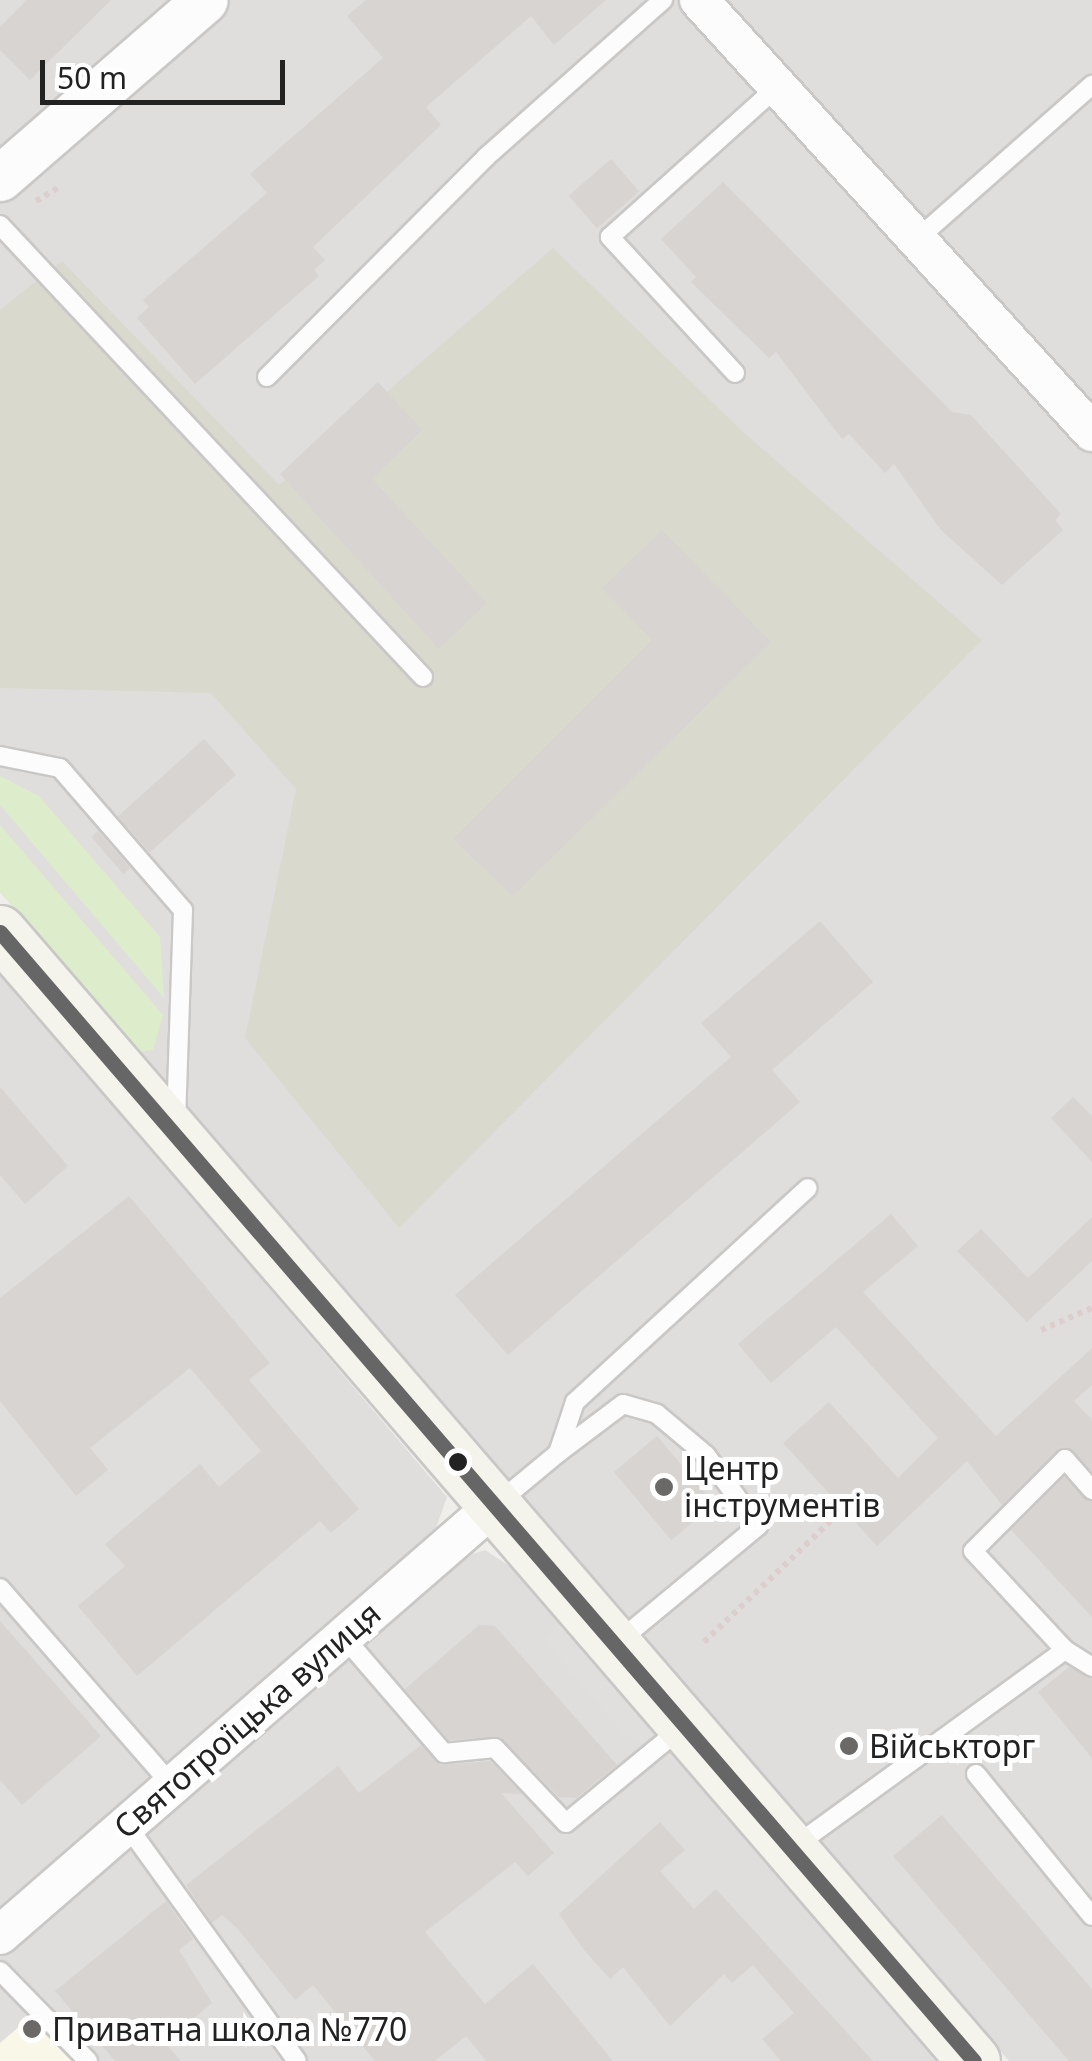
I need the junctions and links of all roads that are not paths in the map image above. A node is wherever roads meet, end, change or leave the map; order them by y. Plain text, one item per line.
1 (205, 0) edge
2 (662, 0) edge
3 (698, 0) edge
4 (1092, 85) edge
5 (778, 87) junction
6 (0, 178) edge
7 (0, 224) edge
8 (916, 240) junction
9 (735, 373) dead end
10 (267, 377) dead end
11 (1092, 432) edge
12 (423, 677) dead end
13 (0, 756) edge
14 (0, 933) edge
15 (175, 1136) junction
16 (808, 1188) dead end
17 (558, 1453) junction
18 (1092, 1490) edge
19 (494, 1506) junction
20 (0, 1588) edge
21 (343, 1636) junction
22 (614, 1644) junction
23 (1065, 1650) junction
24 (1092, 1667) edge
25 (686, 1724) junction
26 (976, 1774) dead end
27 (172, 1786) junction
28 (126, 1824) junction
29 (791, 1850) junction
30 (1092, 1916) edge
31 (0, 1935) edge
32 (0, 1970) edge
33 (88, 2061) edge
34 (297, 2061) edge
35 (974, 2061) edge

1 - 6 street
2 - 10 lane
3 - 5 street
4 - 8 lane
5 - 8 street
5 - 9 lane
7 - 12 lane
8 - 11 street
13 - 15 lane
14 - 15 main road
15 - 19 main road
16 - 17 lane
17 - 19 lane
17 - 22 lane
18 - 23 lane
19 - 21 street, Святотроїцька вулиця
19 - 22 main road
20 - 27 lane
21 - 25 lane
21 - 27 street, Святотроїцька вулиця
22 - 25 main road
23 - 24 lane
23 - 29 lane
25 - 29 main road
26 - 30 lane
27 - 28 street, Святотроїцька вулиця
28 - 31 street, Святотроїцька вулиця
28 - 34 lane
29 - 35 main road
32 - 33 lane

